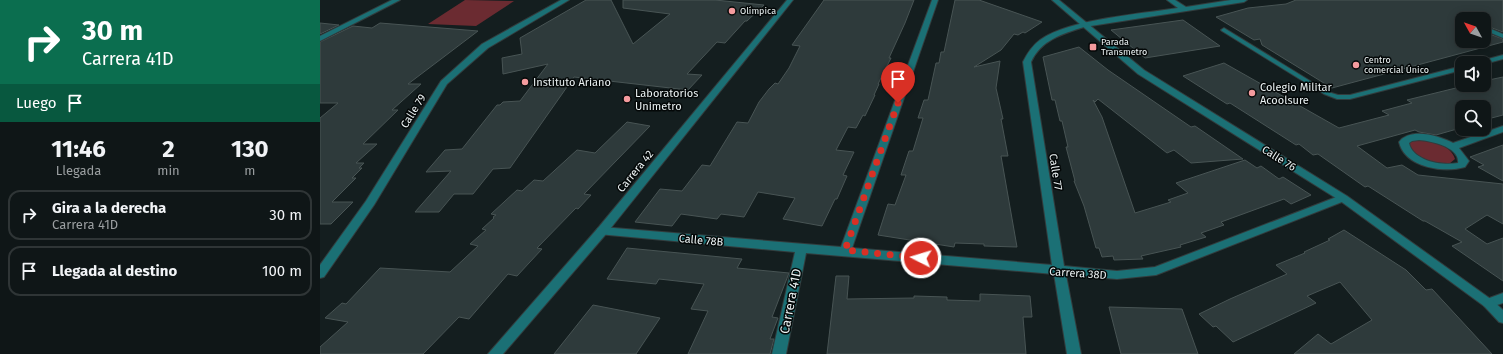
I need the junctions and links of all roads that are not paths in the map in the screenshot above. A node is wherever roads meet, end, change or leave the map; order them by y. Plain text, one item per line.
1 (396, 0) edge
2 (566, 0) edge
3 (790, 0) edge
4 (935, 0) edge
5 (1055, 0) edge
6 (1170, 0) edge
7 (1244, 0) edge
8 (1233, 1) edge
9 (1184, 9) junction
10 (1083, 25) junction
11 (1224, 30) dead end
12 (1491, 31) edge
13 (1503, 36) edge
14 (320, 39) edge
15 (1503, 57) edge
16 (1491, 60) edge
17 (1455, 70) edge
18 (1503, 129) edge
19 (1452, 147) junction
20 (1343, 198) junction
21 (602, 230) junction
22 (800, 249) junction
23 (845, 250) junction
24 (1059, 271) junction
25 (320, 274) edge
26 (1503, 298) edge
27 (1488, 303) junction
28 (1503, 318) edge
29 (495, 354) edge
30 (780, 354) edge
31 (1074, 354) edge

1 - 14 street
2 - 25 street, Calle 79
3 - 21 street, Carrera 42
4 - 23 street
5 - 10 street, Calle 76
6 - 9 street
7 - 8 street, Calle 77
8 - 9 street, Calle 77
9 - 10 street, Calle 77
10 - 20 street, Calle 76
10 - 24 street, Calle 77
11 - 17 lane
12 - 13 lane
15 - 16 lane
18 - 19 street
19 - 19 street
20 - 24 street, Carrera 38D
20 - 27 street, Calle 76
21 - 22 street, Calle 78B
21 - 29 street, Carrera 42
22 - 23 street, Carrera 38D
22 - 30 street, Carrera 41D
23 - 24 street, Carrera 38D
24 - 31 street, Calle 77
26 - 27 street
27 - 28 street, Calle 76

